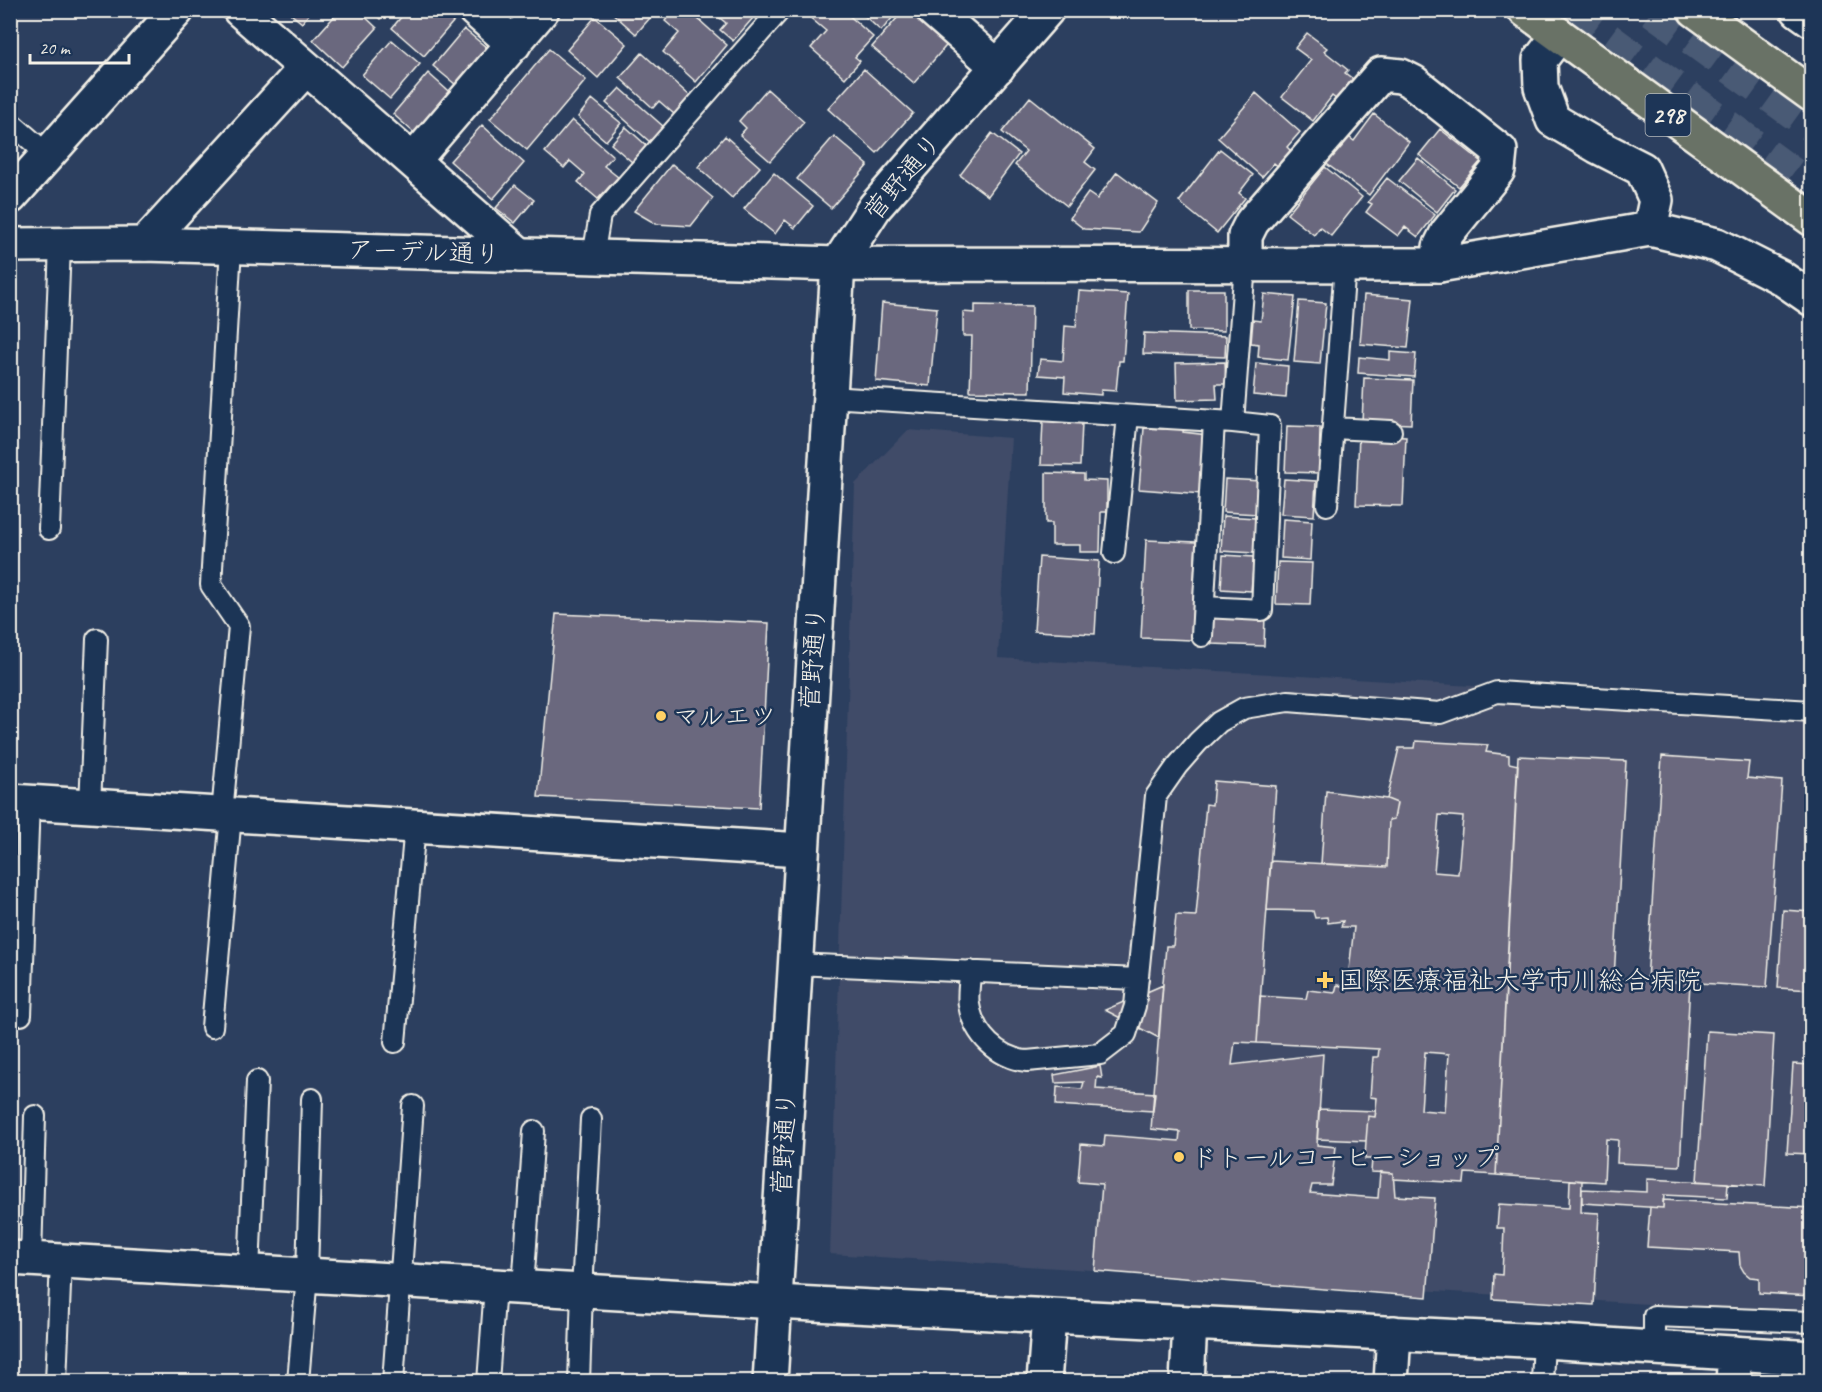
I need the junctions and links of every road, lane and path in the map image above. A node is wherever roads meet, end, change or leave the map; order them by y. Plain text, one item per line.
1 (177, 10) edge
2 (240, 10) edge
3 (475, 10) edge
4 (542, 10) edge
5 (780, 10) edge
6 (933, 10) edge
7 (1047, 10) edge
8 (1526, 10) edge
9 (1695, 10) edge
10 (1798, 10) edge
11 (1812, 20) edge
12 (1559, 35) junction
13 (514, 44) junction
14 (998, 67) junction
15 (306, 68) junction
16 (1812, 95) edge
17 (10, 122) edge
18 (48, 155) junction
19 (413, 161) junction
20 (10, 197) edge
21 (1812, 219) edge
22 (1650, 229) junction
23 (145, 244) junction
24 (10, 245) edge
25 (60, 245) junction
26 (231, 247) junction
27 (520, 255) junction
28 (593, 257) junction
29 (838, 264) junction
30 (1245, 264) junction
31 (1345, 264) junction
32 (1439, 265) junction
33 (1812, 299) edge
34 (829, 397) junction
35 (1128, 416) junction
36 (1224, 421) junction
37 (1333, 428) junction
38 (1391, 431) dead end
39 (1327, 505) dead end
40 (49, 529) dead end
41 (1114, 553) dead end
42 (1204, 607) junction
43 (1202, 636) dead end
44 (98, 639) dead end
45 (1812, 711) edge
46 (20, 802) edge
47 (90, 806) junction
48 (226, 814) junction
49 (415, 826) junction
50 (801, 850) junction
51 (794, 963) junction
52 (970, 971) junction
53 (1138, 979) junction
54 (21, 1015) dead end
55 (212, 1028) dead end
56 (395, 1042) dead end
57 (257, 1081) dead end
58 (312, 1099) dead end
59 (414, 1106) dead end
60 (35, 1116) dead end
61 (591, 1119) dead end
62 (534, 1131) dead end
63 (34, 1259) edge
64 (249, 1272) junction
65 (307, 1275) junction
66 (401, 1280) junction
67 (509, 1286) junction
68 (582, 1291) junction
69 (776, 1302) junction
70 (1048, 1316) junction
71 (1812, 1322) edge
72 (1190, 1323) junction
73 (1394, 1333) junction
74 (1544, 1341) junction
75 (1654, 1348) junction
76 (1812, 1358) edge
77 (1734, 1367) edge
78 (56, 1382) edge
79 (298, 1382) edge
80 (393, 1382) edge
81 (488, 1382) edge
82 (579, 1382) edge
83 (770, 1382) edge
84 (1044, 1382) edge
85 (1187, 1382) edge
86 (1391, 1382) edge
87 (1542, 1382) edge

1 - 18 street
2 - 15 street
3 - 13 street
4 - 13 street
5 - 28 lane
6 - 14 street
7 - 14 street, 菅野通り
8 - 12 highway, 298
9 - 16 highway
10 - 11 street
12 - 21 highway, 298
12 - 22 street
13 - 19 street
14 - 29 street, 菅野通り
15 - 19 street
15 - 23 street
17 - 18 lane
18 - 20 street
19 - 27 street
22 - 32 street, アーデル通り
22 - 33 street
23 - 25 street, アーデル通り
23 - 26 street, アーデル通り
24 - 25 street, アーデル通り
25 - 40 lane
26 - 27 street, アーデル通り
26 - 48 lane
27 - 28 street, アーデル通り
28 - 29 street, アーデル通り
29 - 30 street, アーデル通り
29 - 34 street, 菅野通り
30 - 31 street, アーデル通り
30 - 32 street
30 - 36 lane
31 - 32 street, アーデル通り
31 - 37 lane
34 - 35 lane
34 - 50 street, 菅野通り
35 - 36 lane
35 - 41 lane
36 - 42 lane
36 - 42 lane
37 - 38 lane
37 - 39 lane
42 - 43 lane
44 - 47 lane
45 - 53 lane
46 - 47 street
46 - 54 lane
47 - 48 street
48 - 49 street
48 - 55 lane
49 - 50 street
49 - 56 lane
50 - 51 street, 菅野通り
51 - 52 lane
51 - 69 street, 菅野通り
52 - 53 lane
52 - 53 lane
57 - 64 lane
58 - 65 lane
59 - 66 lane
60 - 63 lane
61 - 68 lane
62 - 67 lane
63 - 64 street
63 - 78 lane
64 - 65 street
65 - 66 street
65 - 79 lane
66 - 67 street
66 - 80 lane
67 - 68 street
67 - 81 lane
68 - 69 street
68 - 82 lane
69 - 70 street
69 - 83 street, 菅野通り
70 - 72 street
70 - 84 street
71 - 75 lane
72 - 73 street
72 - 85 street
73 - 74 street
73 - 86 street
74 - 75 street
74 - 87 lane
75 - 77 street
76 - 77 street

